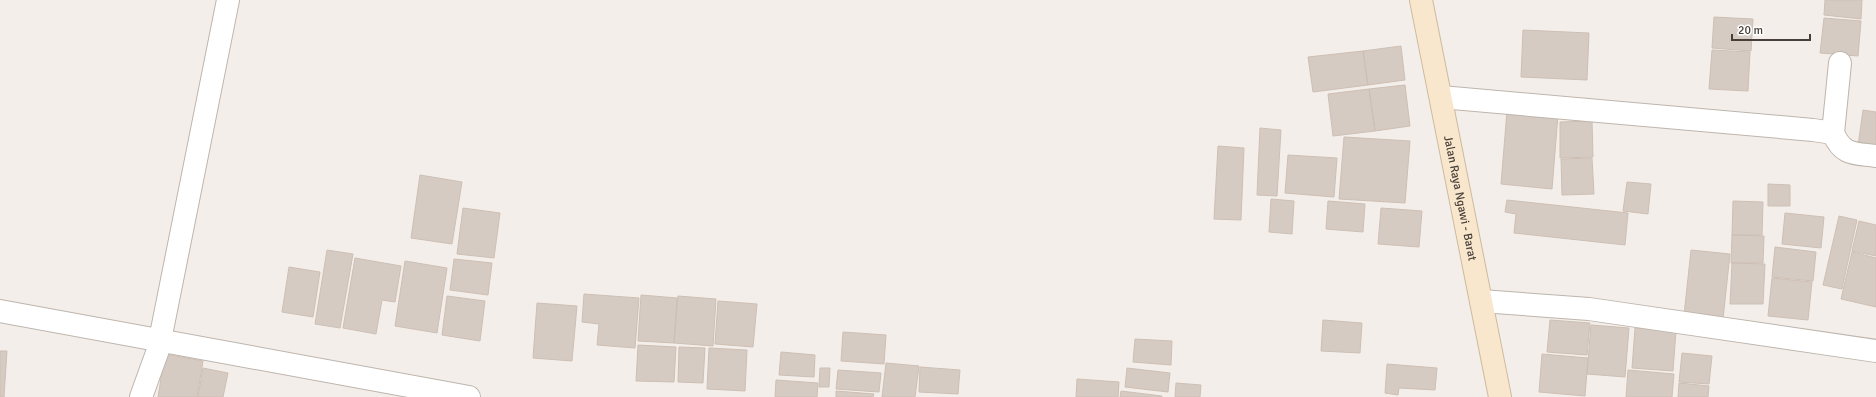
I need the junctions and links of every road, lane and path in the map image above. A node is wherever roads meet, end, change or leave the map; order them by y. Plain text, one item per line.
1 (228, 0) edge
2 (1421, 0) edge
3 (1840, 63) dead end
4 (1441, 97) junction
5 (1833, 133) junction
6 (1876, 156) edge
7 (1481, 301) junction
8 (0, 311) edge
9 (160, 339) junction
10 (1876, 351) edge
11 (140, 397) edge
12 (469, 397) edge
13 (1500, 397) edge

1 - 9 street
2 - 4 main road, Jalan Raya Ngawi - Barat
3 - 5 street
4 - 5 street
4 - 7 main road, Jalan Raya Ngawi - Barat
5 - 6 street
7 - 10 street
7 - 13 main road, Jalan Raya Ngawi - Barat
8 - 9 street
9 - 11 street
9 - 12 street

